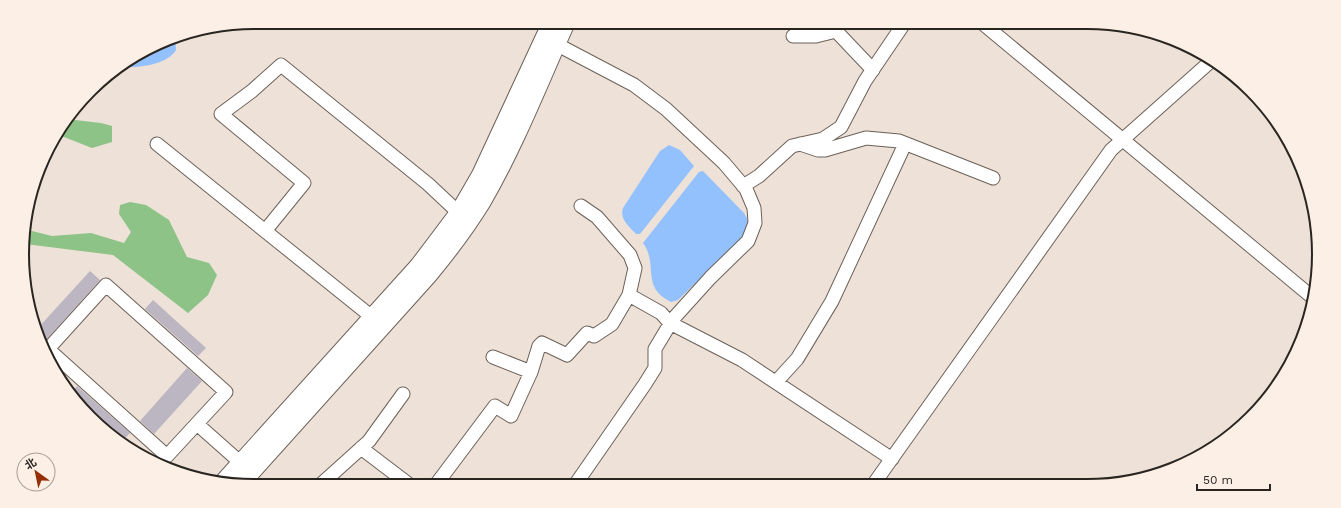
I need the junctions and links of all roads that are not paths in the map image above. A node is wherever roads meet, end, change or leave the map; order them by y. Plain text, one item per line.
1 (549, 29) edge
2 (563, 29) edge
3 (900, 29) edge
4 (989, 29) edge
5 (793, 36) dead end
6 (556, 44) junction
7 (1208, 64) edge
8 (873, 70) junction
9 (1123, 139) junction
10 (157, 144) dead end
11 (798, 144) junction
12 (905, 144) junction
13 (993, 178) dead end
14 (743, 186) junction
15 (580, 206) dead end
16 (459, 213) junction
17 (265, 231) junction
18 (1309, 294) edge
19 (629, 295) junction
20 (372, 317) junction
21 (670, 323) junction
22 (49, 348) edge
23 (51, 352) edge
24 (493, 357) dead end
25 (531, 372) junction
26 (776, 382) junction
27 (403, 394) dead end
28 (197, 424) junction
29 (361, 448) junction
30 (892, 459) junction
31 (241, 463) junction
32 (228, 477) edge
33 (244, 479) edge
34 (327, 479) edge
35 (402, 479) edge
36 (440, 479) edge
37 (579, 479) edge
38 (877, 479) edge

1 - 16 highway
2 - 6 highway
3 - 8 street
4 - 9 street
5 - 8 street
6 - 14 street
6 - 33 highway
7 - 9 street
8 - 11 street
9 - 18 street
9 - 30 street
10 - 17 street
11 - 12 street
11 - 14 street
12 - 13 street
12 - 26 street
14 - 21 street
15 - 19 street
16 - 17 street
16 - 20 highway
17 - 20 street
19 - 21 street
19 - 25 street
20 - 31 highway
21 - 26 street
21 - 37 street
22 - 28 street
23 - 28 street
24 - 25 street
25 - 36 street
26 - 30 street
27 - 29 street
28 - 31 street
29 - 34 street
29 - 35 street
30 - 38 street
31 - 32 highway

